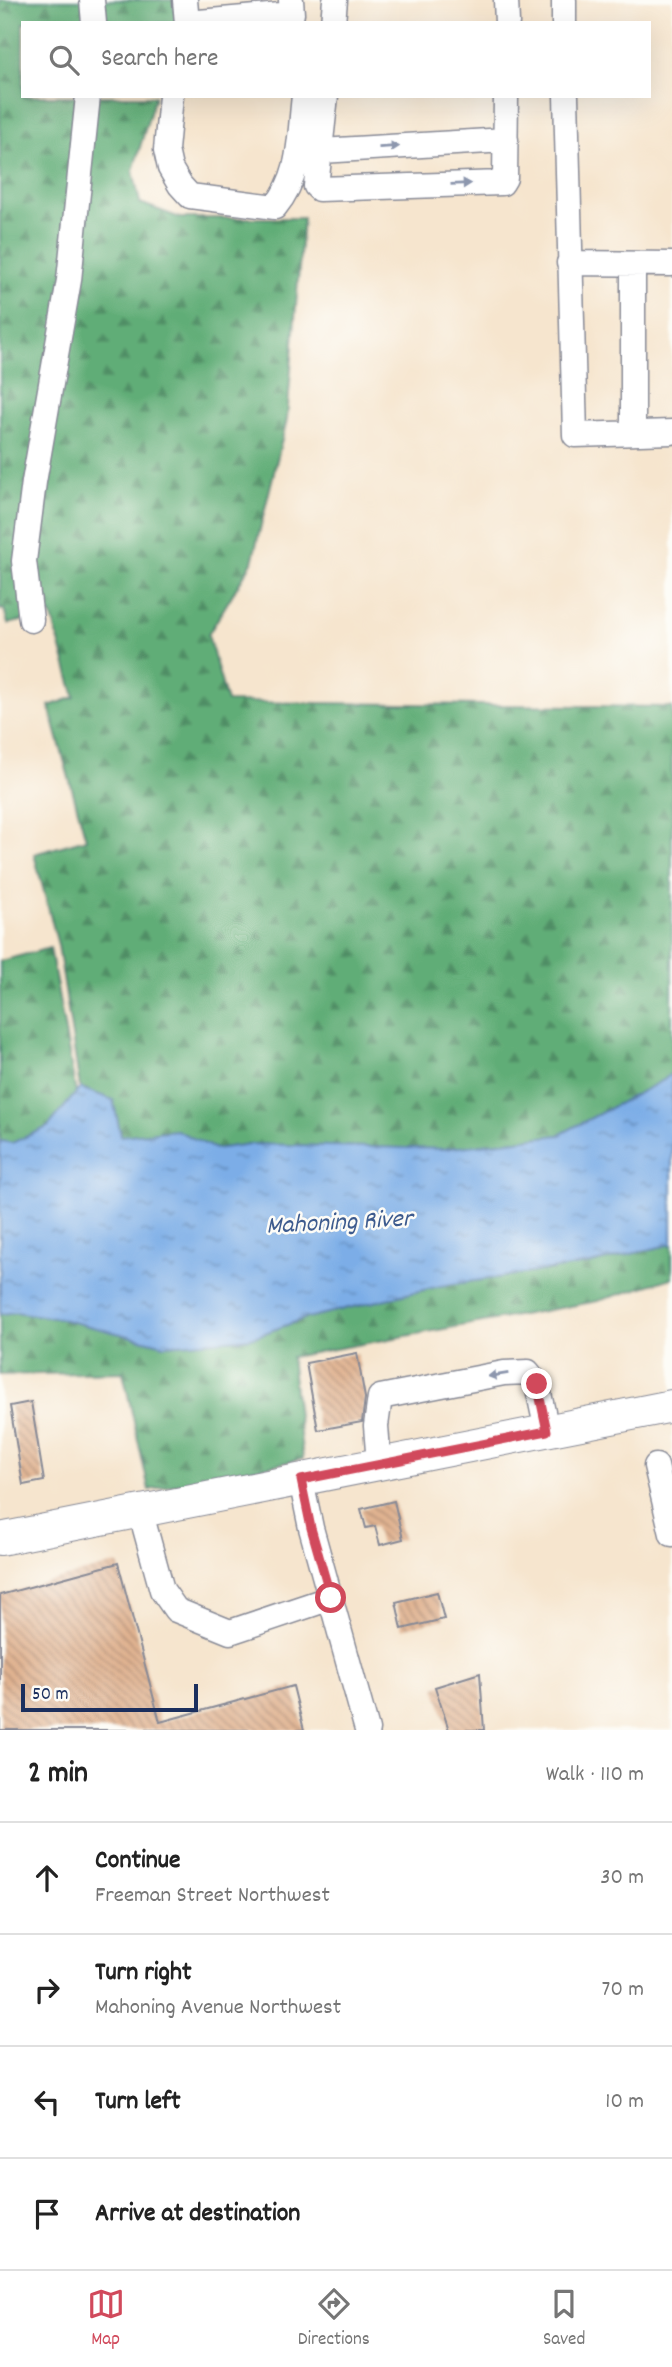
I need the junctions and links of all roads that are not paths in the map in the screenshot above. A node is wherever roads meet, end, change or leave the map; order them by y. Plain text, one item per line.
1 (92, 0) edge
2 (185, 0) edge
3 (335, 0) edge
4 (506, 0) edge
5 (564, 0) edge
6 (294, 12) edge
7 (94, 21) edge
8 (187, 21) edge
9 (206, 21) edge
10 (333, 21) edge
11 (507, 21) edge
12 (564, 21) edge
13 (88, 98) edge
14 (171, 98) edge
15 (304, 98) edge
16 (326, 98) edge
17 (506, 98) edge
18 (566, 98) edge
19 (506, 140) junction
20 (321, 151) junction
21 (569, 263) junction
22 (633, 264) junction
23 (672, 264) edge
24 (672, 432) edge
25 (633, 433) junction
26 (30, 620) dead end
27 (672, 1406) edge
28 (547, 1431) junction
29 (379, 1464) junction
30 (656, 1466) dead end
31 (301, 1480) junction
32 (140, 1510) junction
33 (672, 1534) edge
34 (0, 1539) edge
35 (331, 1598) junction
36 (367, 1730) edge

1 - 7 street
2 - 8 street
3 - 10 street
4 - 11 street
5 - 12 street
6 - 9 street
13 - 26 street
14 - 15 street
16 - 20 street
17 - 19 street
18 - 21 street
20 -> 19 street
20 -> 19 street
21 - 22 street
21 - 25 street
22 - 23 street
22 - 25 street
24 - 25 street
27 - 28 main road
28 - 29 main road
28 -> 29 street
29 - 31 main road
30 - 33 street
31 - 32 main road
31 - 35 street
32 - 34 main road
32 - 35 street
35 - 36 street

